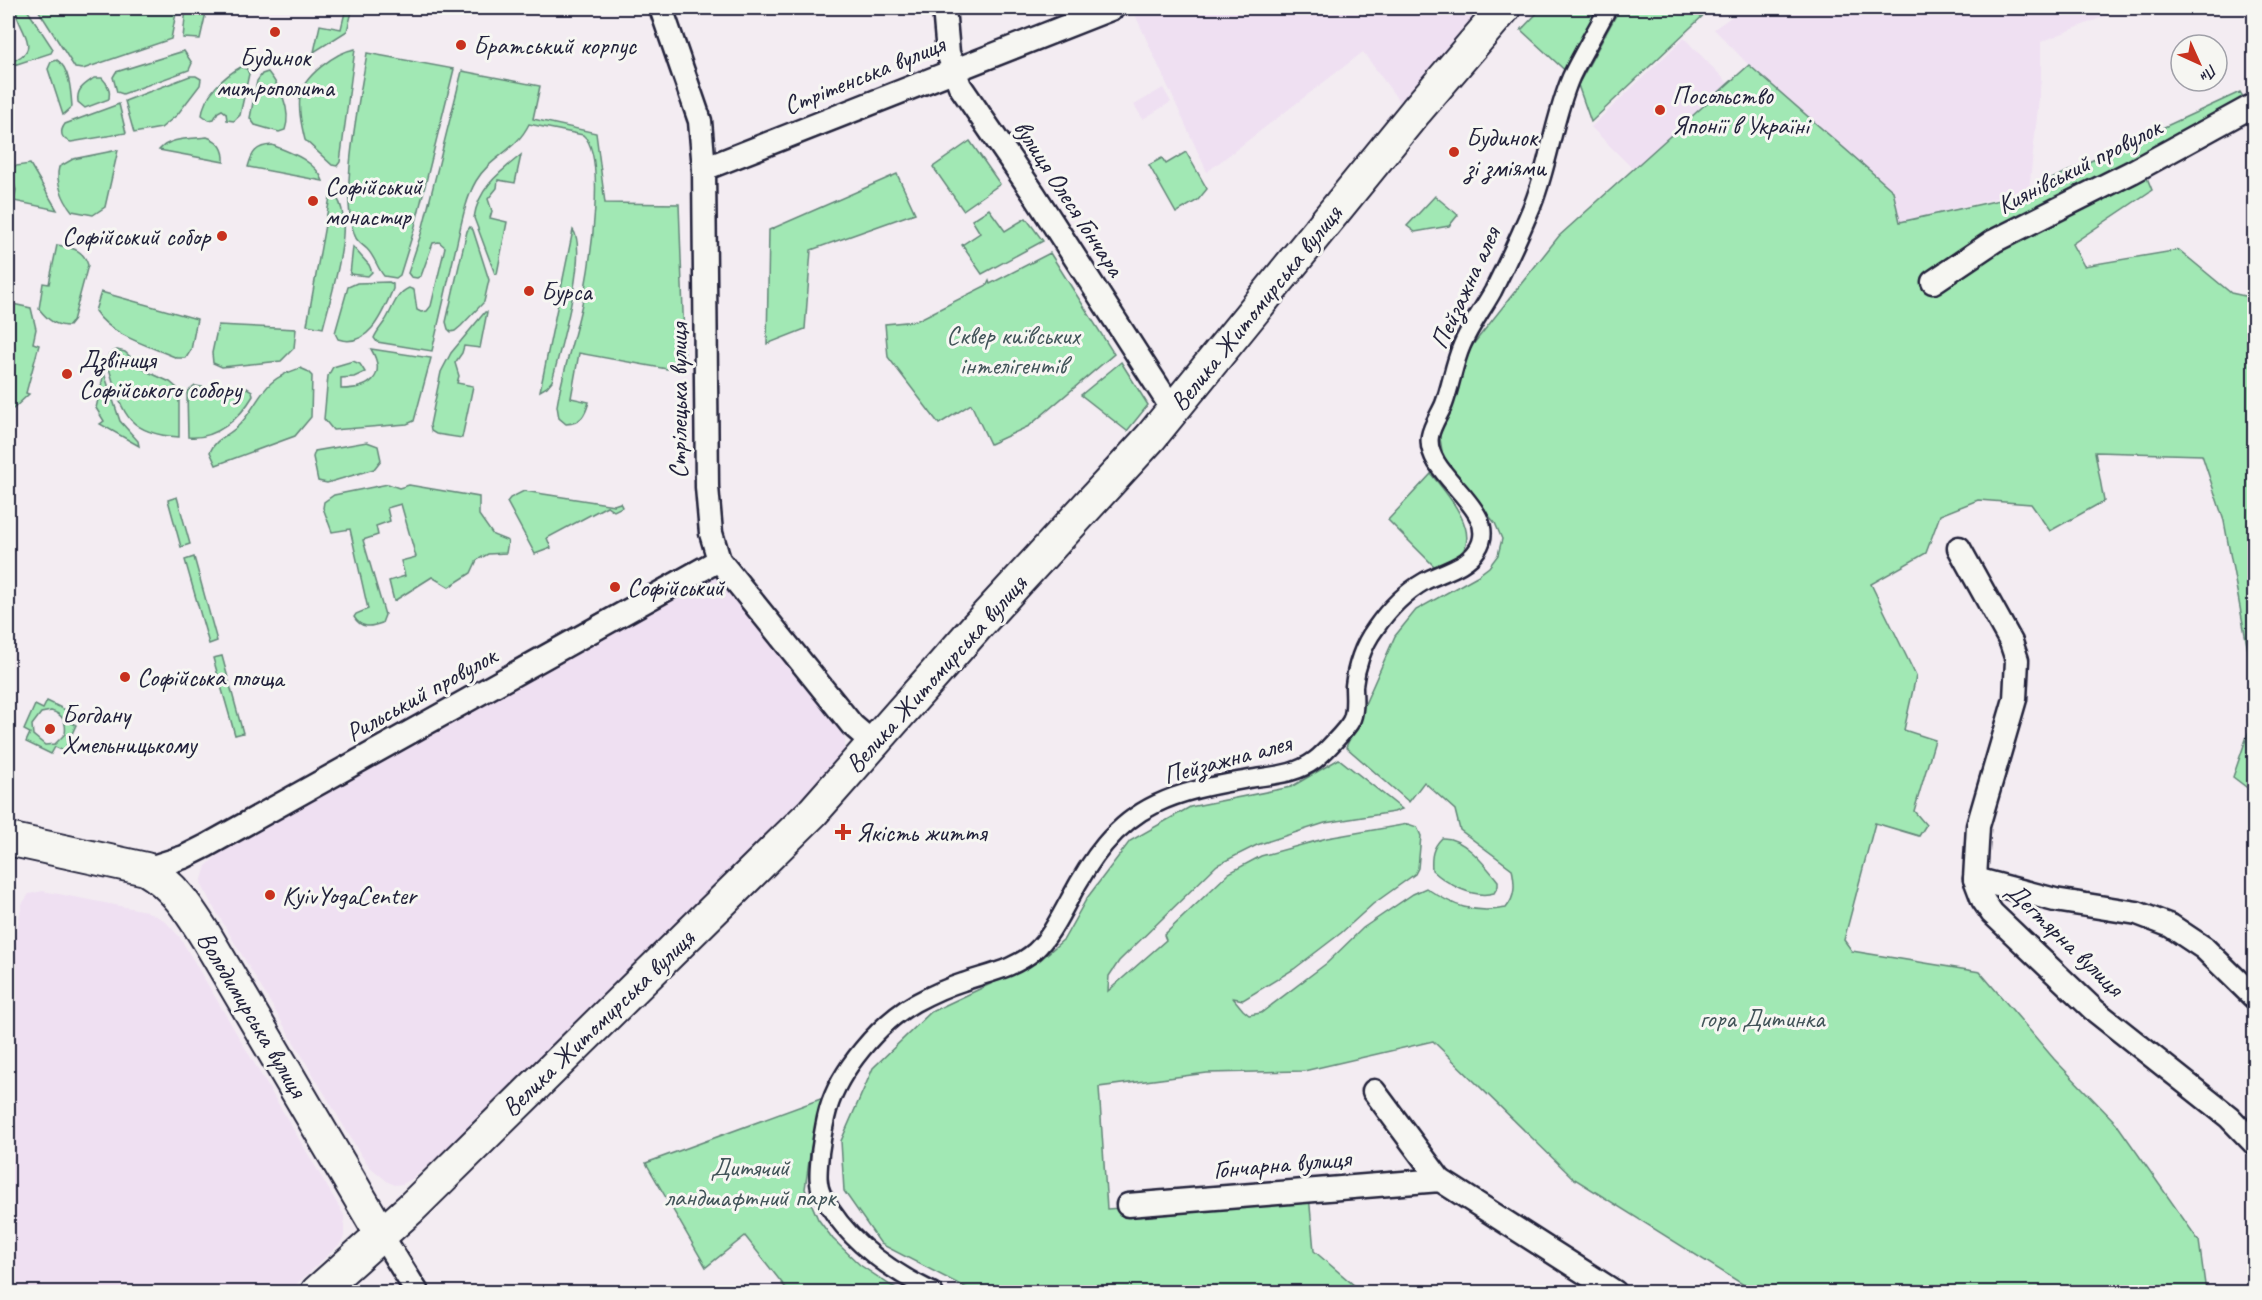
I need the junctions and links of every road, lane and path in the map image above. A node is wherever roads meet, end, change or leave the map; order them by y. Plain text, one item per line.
1 (661, 8) edge
2 (944, 8) edge
3 (1113, 8) edge
4 (1504, 8) edge
5 (1608, 8) edge
6 (954, 69) junction
7 (2254, 105) edge
8 (704, 169) junction
9 (1933, 282) dead end
10 (1173, 410) junction
11 (1959, 548) dead end
12 (719, 560) junction
13 (873, 743) junction
14 (8, 839) edge
15 (146, 869) junction
16 (1975, 879) junction
17 (2254, 998) edge
18 (1374, 1091) dead end
19 (2254, 1143) edge
20 (1440, 1180) junction
21 (1128, 1205) dead end
22 (381, 1234) junction
23 (317, 1293) edge
24 (417, 1293) edge
25 (934, 1293) edge
26 (1615, 1293) edge

1 - 8 street, Стрілецька вулиця
2 - 6 street, вулиця Олеся Гончара
3 - 6 street, Стрітенська вулиця
4 - 10 main road, Велика Житомирська вулиця
5 - 25 street, Пейзажна алея
6 - 8 street, Стрітенська вулиця
6 - 10 street, вулиця Олеся Гончара
7 - 9 street, Киянівський провулок
8 - 12 street, Стрілецька вулиця
10 - 13 main road, Велика Житомирська вулиця
11 - 16 street, Дегтярна вулиця
12 - 13 street, Стрілецька вулиця
12 - 15 street, Рильський провулок
13 - 22 main road, Велика Житомирська вулиця
14 - 15 main road, Володимирська вулиця
15 - 22 main road, Володимирська вулиця
16 - 17 street
16 - 19 street, Дегтярна вулиця
18 - 20 street
20 - 21 street, Гончарна вулиця
20 - 26 street
22 - 23 main road, Велика Житомирська вулиця
22 - 24 street, Володимирська вулиця

